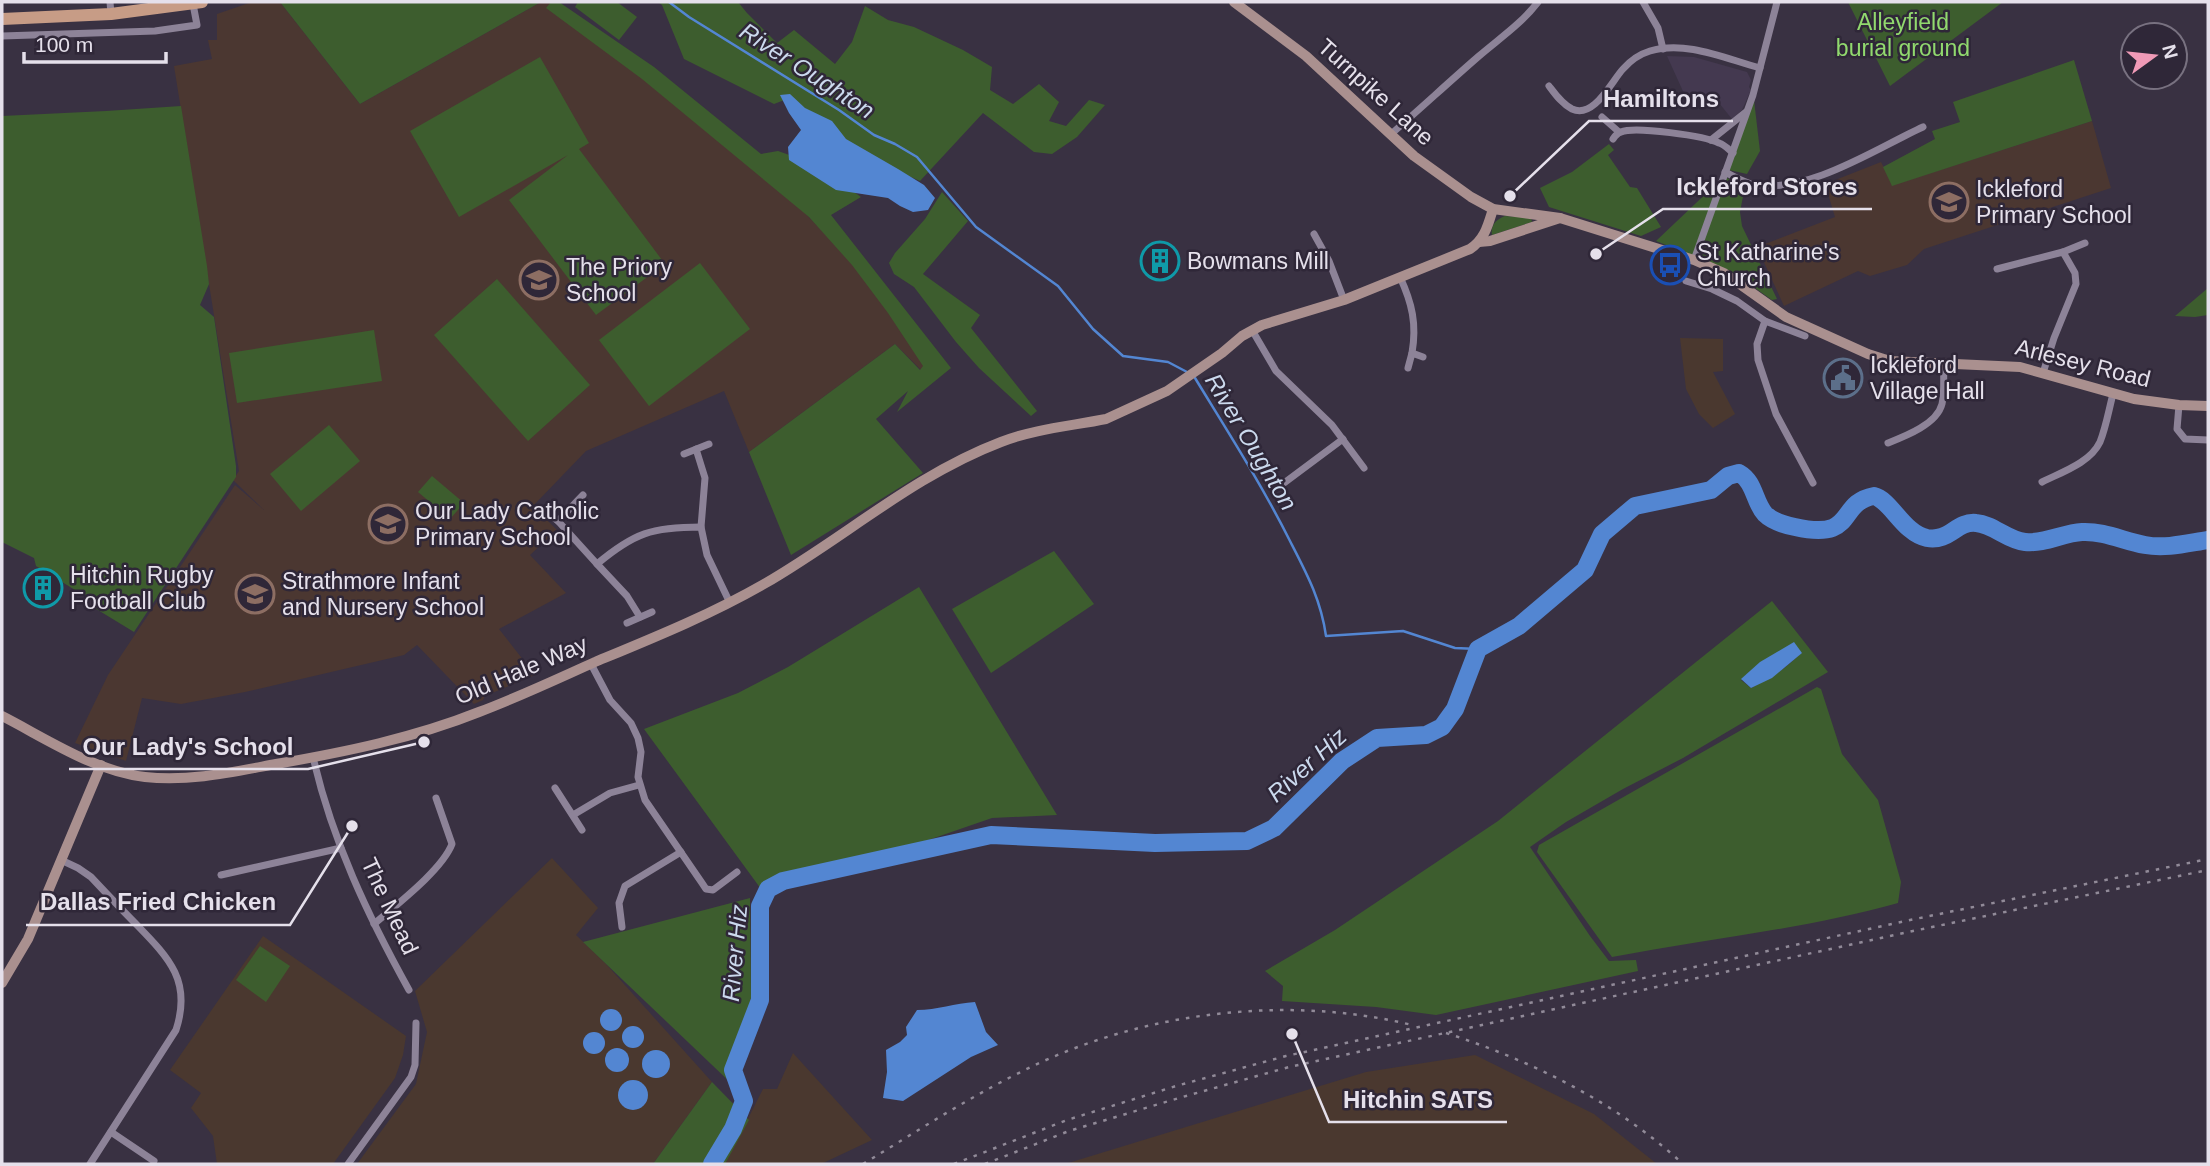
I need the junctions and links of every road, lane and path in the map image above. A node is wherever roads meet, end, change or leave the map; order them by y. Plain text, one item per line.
1 (1234, 2) edge
2 (1538, 2) edge
3 (1643, 2) edge
4 (1777, 2) edge
5 (197, 3) edge
6 (111, 8) edge
7 (2, 19) edge
8 (2, 36) edge
9 (1663, 49) junction
10 (1760, 68) junction
11 (1549, 86) dead end
12 (1746, 112) junction
13 (1602, 117) dead end
14 (1923, 127) dead end
15 (1619, 132) junction
16 (1390, 135) junction
17 (1612, 139) dead end
18 (1711, 140) junction
19 (1733, 153) junction
20 (1725, 172) junction
21 (1493, 209) junction
22 (1560, 218) junction
23 (1314, 234) dead end
24 (1479, 242) junction
25 (2085, 243) dead end
26 (2063, 252) junction
27 (1693, 260) junction
28 (1997, 270) dead end
29 (1400, 277) junction
30 (1686, 281) dead end
31 (1746, 290) junction
32 (1345, 299) junction
33 (1737, 301) junction
34 (1765, 321) junction
35 (1252, 330) junction
36 (1805, 336) dead end
37 (1412, 353) junction
38 (1423, 357) dead end
39 (1944, 364) junction
40 (1408, 368) dead end
41 (2043, 373) junction
42 (2113, 394) junction
43 (2179, 405) junction
44 (2208, 406) edge
45 (1343, 439) junction
46 (2208, 440) edge
47 (1888, 443) dead end
48 (709, 444) dead end
49 (696, 449) junction
50 (684, 454) dead end
51 (1364, 468) dead end
52 (2042, 482) dead end
53 (1813, 483) dead end
54 (1284, 484) dead end
55 (583, 495) dead end
56 (546, 512) dead end
57 (558, 521) junction
58 (701, 527) junction
59 (597, 564) junction
60 (730, 603) junction
61 (652, 612) dead end
62 (640, 617) junction
63 (627, 623) dead end
64 (591, 664) junction
65 (2, 716) edge
66 (313, 757) junction
67 (101, 765) junction
68 (639, 785) junction
69 (555, 788) dead end
70 (436, 798) dead end
71 (573, 815) junction
72 (582, 830) dead end
73 (341, 848) junction
74 (681, 852) junction
75 (61, 860) junction
76 (737, 872) dead end
77 (221, 874) dead end
78 (374, 924) junction
79 (622, 927) dead end
80 (2, 983) edge
81 (409, 990) dead end
82 (416, 1023) dead end
83 (111, 1132) junction
84 (154, 1161) dead end
85 (90, 1164) edge
86 (348, 1164) edge

1 - 16 street, Turnpike Lane
2 - 16 street
3 - 9 street
4 - 10 street
5 - 6 main road
5 - 8 street
6 - 7 main road
9 - 10 street
9 - 11 street
10 - 12 street
12 - 18 street
12 - 19 street
13 - 15 street
14 - 20 street
15 - 17 street
15 - 18 street
16 - 21 street, Turnpike Lane
18 - 19 street
19 - 20 street
20 - 27 street
21 - 22 street, Arlesey Road
21 - 24 street
22 - 24 street
22 - 27 street, Arlesey Road
23 - 32 street
24 - 29 street
25 - 26 street
26 - 28 street
26 - 41 street
27 - 31 street, Arlesey Road
29 - 32 street
29 - 37 street
30 - 33 street
31 - 33 street
31 - 39 street, Arlesey Road
32 - 35 street
33 - 34 street
34 - 36 street
34 - 53 street
35 - 45 street
35 - 60 street, Old Hale Way
37 - 38 street
37 - 40 street
39 - 41 street, Arlesey Road
39 - 47 street
41 - 42 street, Arlesey Road
42 - 43 street, Arlesey Road
42 - 52 street
43 - 44 street, Arlesey Road
43 - 46 street
45 - 51 street
45 - 54 street
48 - 49 street
49 - 50 street
49 - 58 street
55 - 57 street
56 - 57 street
57 - 59 street
58 - 59 street
58 - 60 street
59 - 62 street
60 - 64 street, Old Hale Way
61 - 62 street
62 - 63 street
64 - 66 street, Old Hale Way
64 - 68 street
65 - 67 street, Old Hale Way
66 - 67 street, Old Hale Way
66 - 73 street, The Mead
67 - 75 street
68 - 71 street
68 - 74 street
69 - 71 street
70 - 78 street
71 - 72 street
73 - 77 street
73 - 78 street, The Mead
74 - 76 street
74 - 79 street
75 - 80 street
75 - 83 street
78 - 81 street, The Mead
82 - 86 street
83 - 84 street
83 - 85 street

